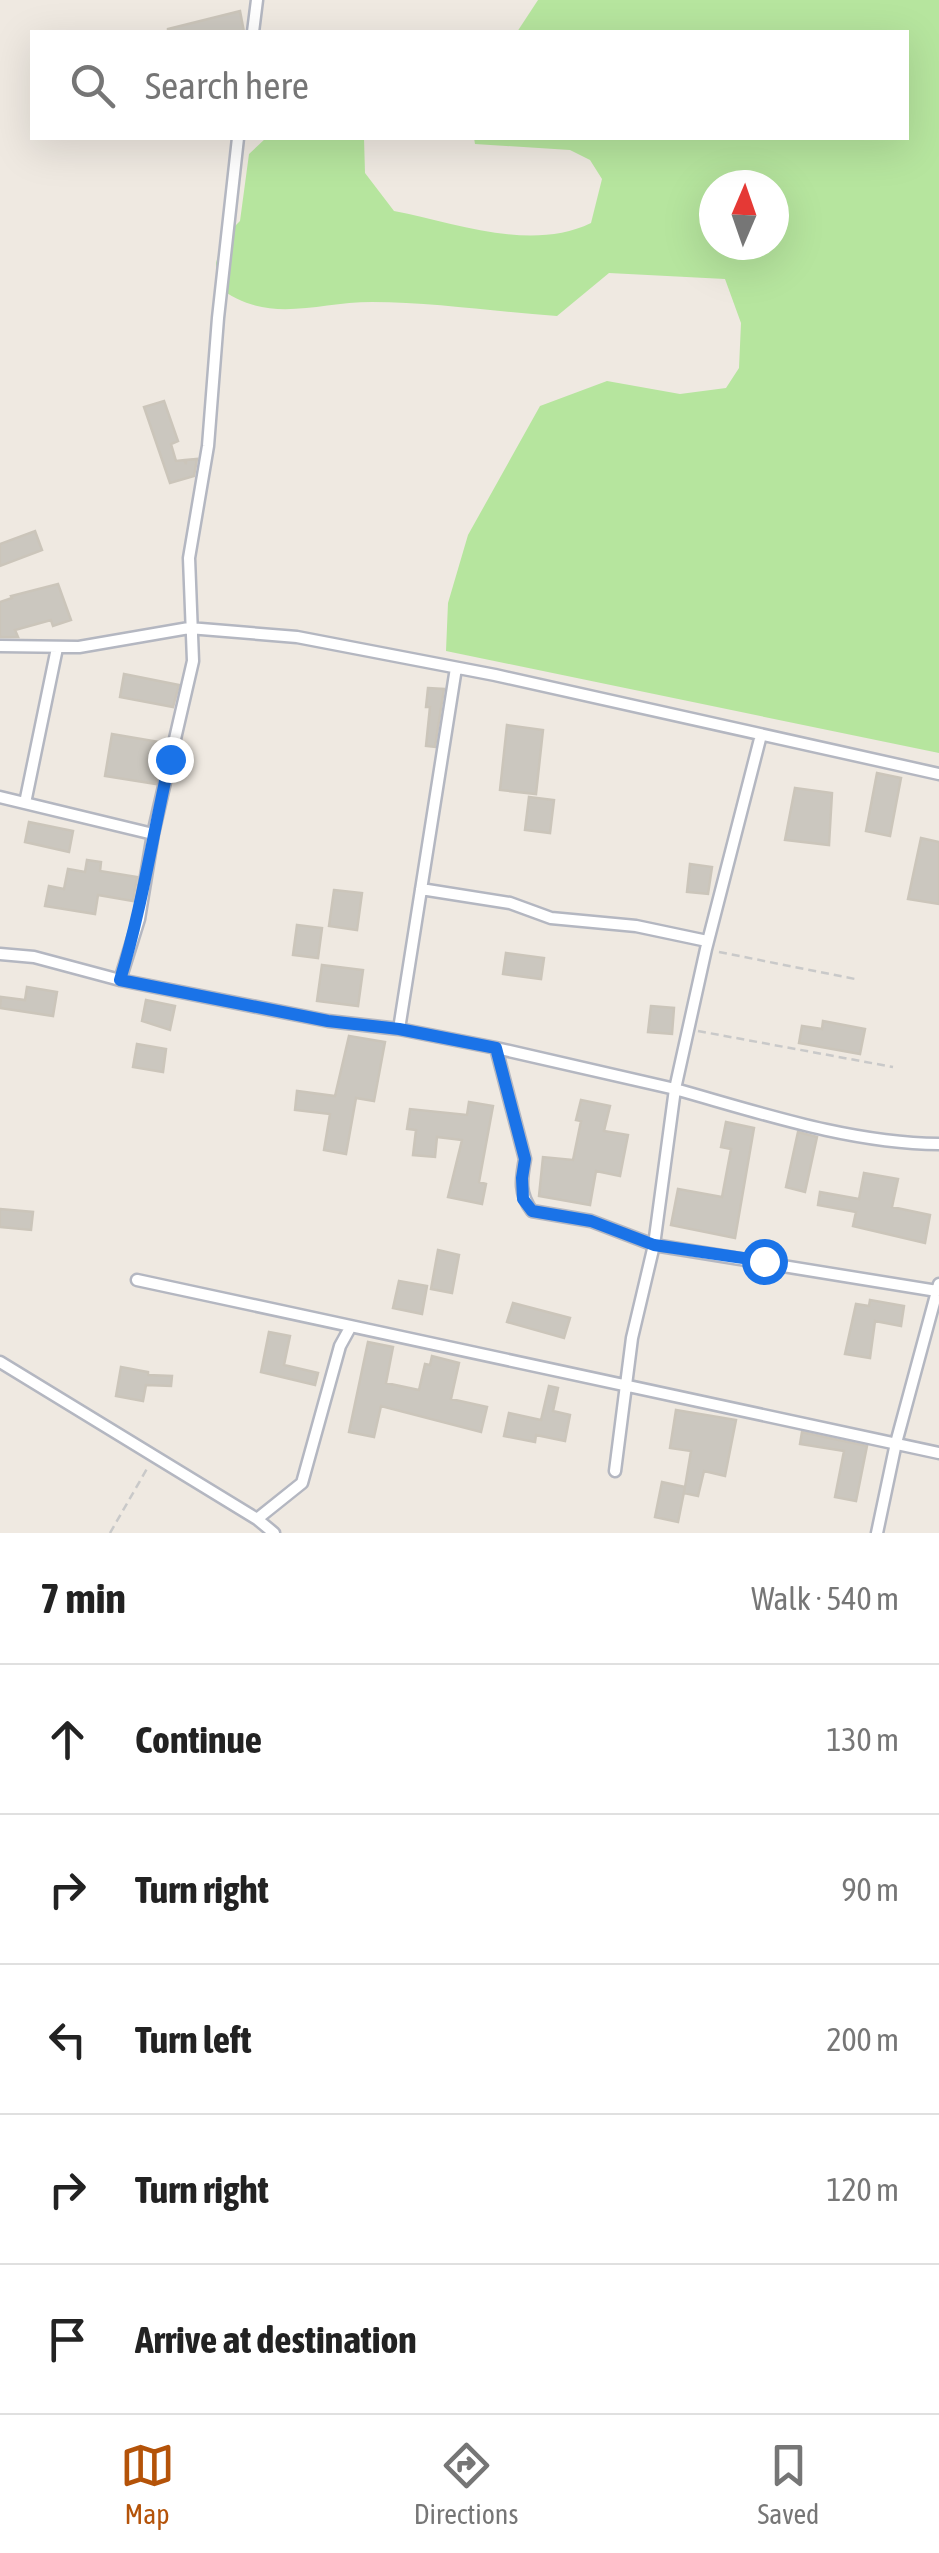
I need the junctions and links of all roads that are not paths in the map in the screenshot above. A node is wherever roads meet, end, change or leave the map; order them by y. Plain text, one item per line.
1 (257, 0) edge
2 (253, 30) edge
3 (238, 140) edge
4 (189, 628) junction
5 (0, 646) edge
6 (57, 648) junction
7 (456, 668) junction
8 (761, 735) junction
9 (939, 774) edge
10 (0, 797) edge
11 (24, 803) junction
12 (153, 834) junction
13 (421, 889) junction
14 (706, 945) junction
15 (0, 954) edge
16 (120, 980) junction
17 (399, 1029) junction
18 (496, 1048) junction
19 (675, 1088) junction
20 (939, 1144) edge
21 (654, 1245) junction
22 (137, 1280) dead end
23 (938, 1287) edge
24 (351, 1326) junction
25 (0, 1362) edge
26 (625, 1385) junction
27 (896, 1443) junction
28 (939, 1454) edge
29 (616, 1471) dead end
30 (257, 1519) junction
31 (274, 1533) edge
32 (877, 1533) edge

1 - 2 street
3 - 4 street
4 - 6 street
4 - 7 street
4 - 12 street
5 - 6 street
6 - 11 street
7 - 8 street
7 - 13 street
8 - 9 street
8 - 14 street
10 - 11 street
11 - 12 street
12 - 16 street
13 - 14 street
13 - 17 street
14 - 19 street
15 - 16 street
16 - 17 street
17 - 18 street
18 - 19 street
18 - 21 street
19 - 20 street
19 - 21 street
21 - 23 street
21 - 26 street
22 - 24 street
23 - 27 street
24 - 26 street
24 - 30 street
25 - 30 street
26 - 27 street
26 - 29 street
27 - 28 street
27 - 32 street
30 - 31 street

